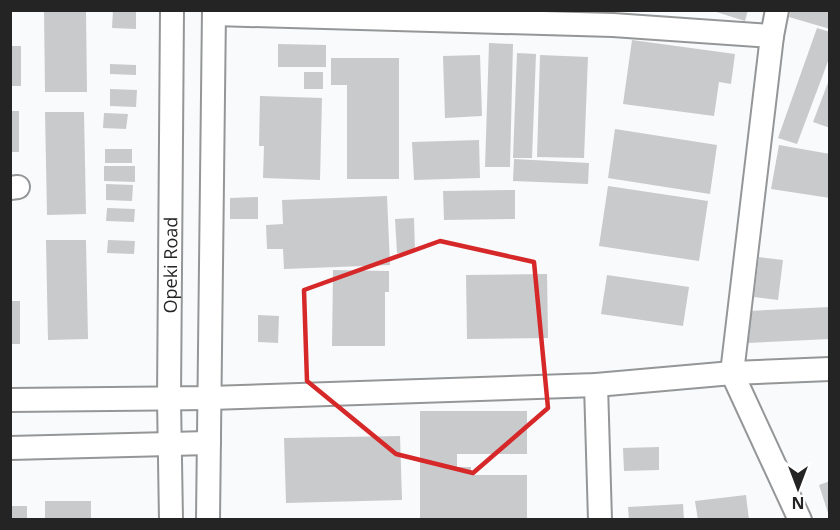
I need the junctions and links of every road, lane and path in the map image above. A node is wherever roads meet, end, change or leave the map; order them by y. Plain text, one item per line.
1 (172, 10) edge
2 (777, 10) edge
3 (214, 12) edge
4 (772, 36) junction
5 (830, 369) edge
6 (732, 373) junction
7 (596, 385) junction
8 (210, 398) junction
9 (169, 399) junction
10 (10, 400) edge
11 (209, 443) junction
12 (171, 446) junction
13 (10, 448) edge
14 (171, 519) edge
15 (208, 519) edge
16 (600, 519) edge
17 (800, 519) edge

1 - 9 street, Opeki Road
2 - 4 street
3 - 4 street
3 - 8 street
4 - 6 street
5 - 6 street
6 - 7 street
6 - 17 street
7 - 8 street
7 - 16 street
8 - 9 street
8 - 11 street
9 - 10 street
9 - 12 street, Opeki Road
11 - 12 street
11 - 15 street
12 - 13 street
12 - 14 street, Opeki Road

